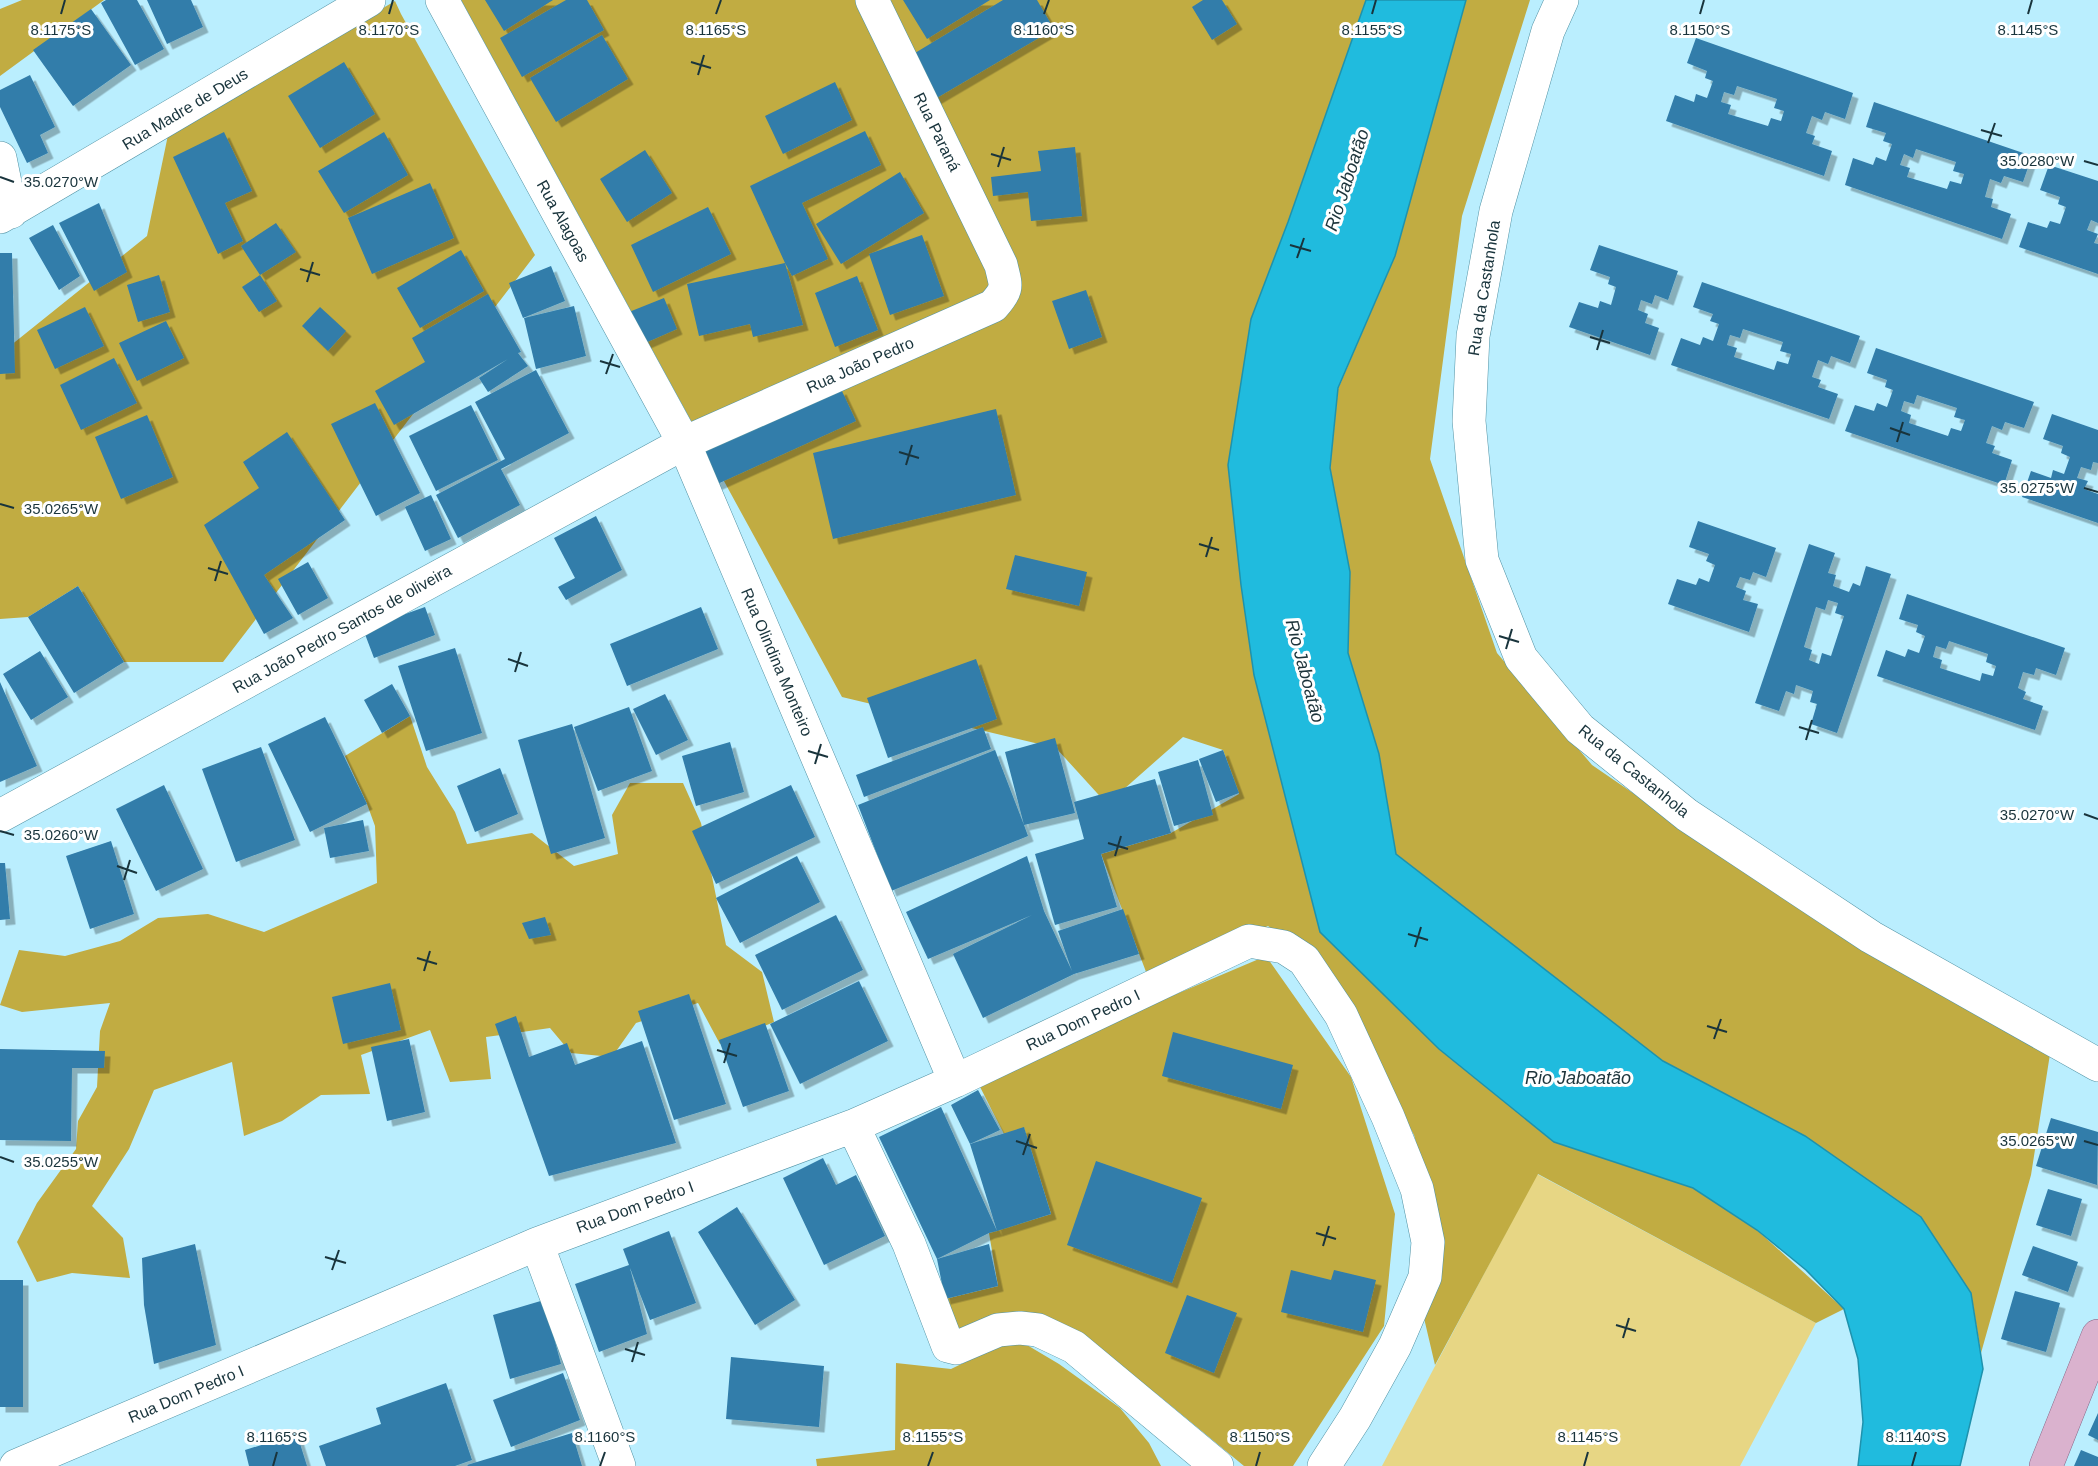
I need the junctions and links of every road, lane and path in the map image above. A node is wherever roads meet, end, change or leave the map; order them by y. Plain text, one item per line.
1 (369, 0) edge
2 (442, 0) edge
3 (872, 0) edge
4 (1562, 0) edge
5 (0, 158) edge
6 (5, 214) edge
7 (1001, 264) joint
8 (684, 442) junction
9 (0, 816) edge
10 (2098, 1065) edge
11 (955, 1081) junction
12 (853, 1126) junction
13 (537, 1244) junction
14 (2098, 1336) edge
15 (16, 1466) edge
16 (619, 1466) edge
17 (1217, 1466) edge
18 (1324, 1466) edge
19 (2046, 1466) edge

1 - 6 street, Rua Madre de Deus
2 - 8 street, Rua Alagoas
3 - 7 street, Rua Paraná
4 - 10 street, Rua da Castanhola
5 - 6 street
7 - 8 street, Rua João Pedro
8 - 9 street, Rua João Pedro Santos de oliveira
8 - 11 street, Rua Olindina Monteiro
11 - 12 street, Rua Dom Pedro I
11 - 18 street, Rua Dom Pedro I
12 - 13 street, Rua Dom Pedro I
12 - 17 street
13 - 15 street, Rua Dom Pedro I
13 - 16 street
14 - 19 main road

